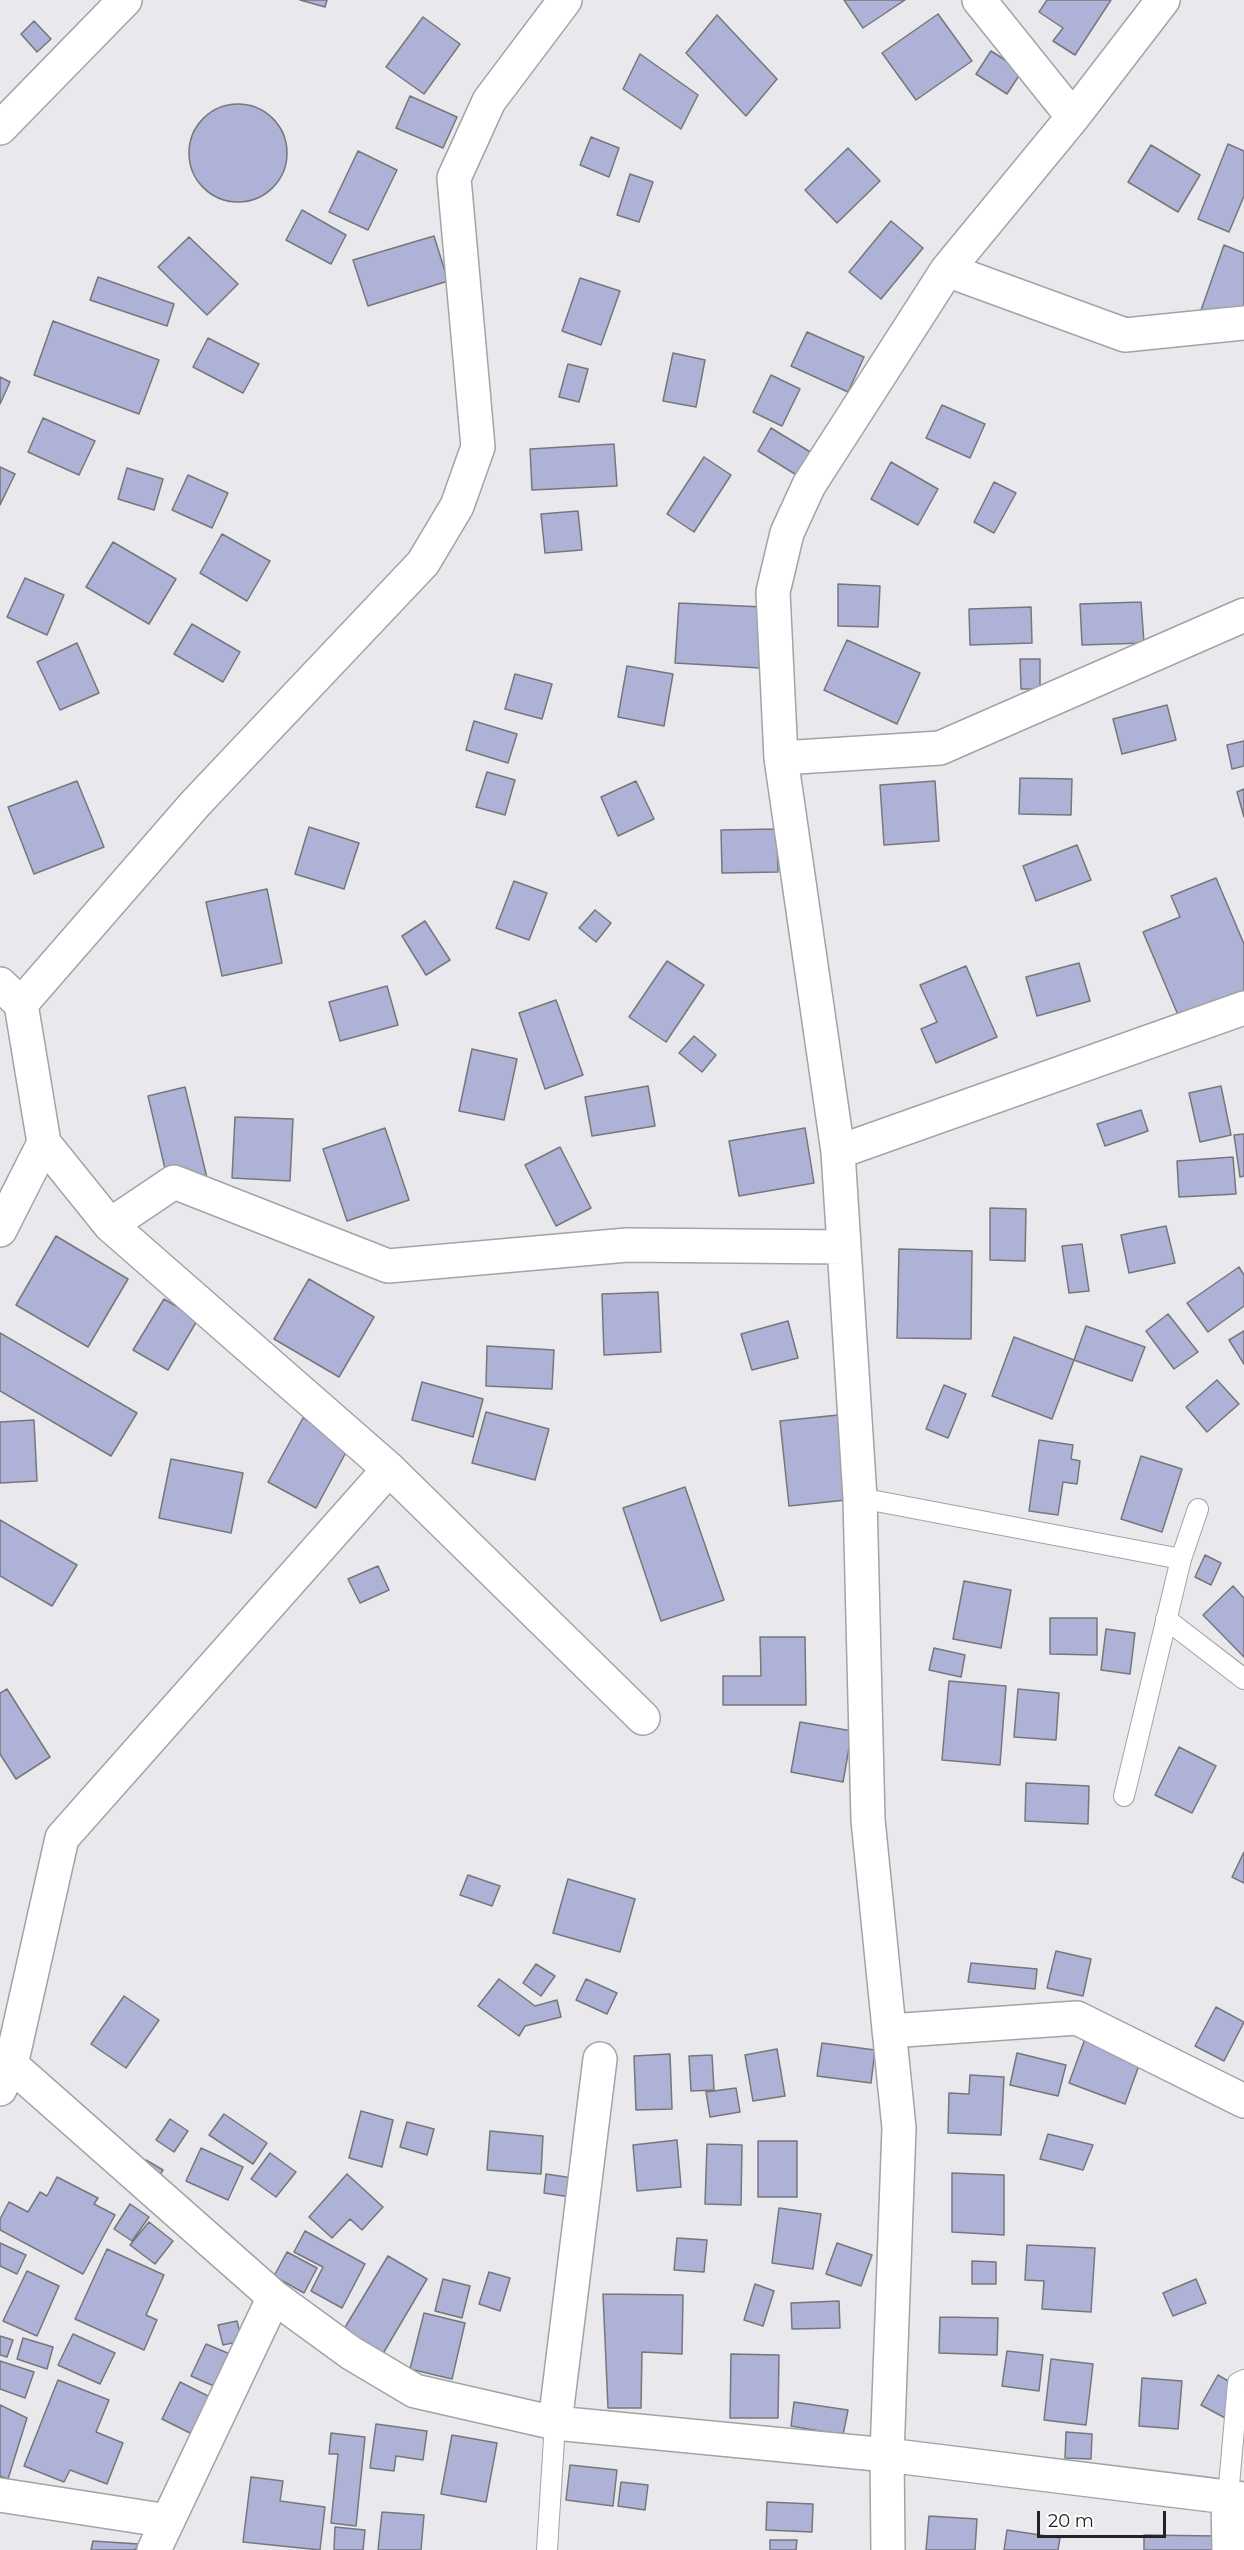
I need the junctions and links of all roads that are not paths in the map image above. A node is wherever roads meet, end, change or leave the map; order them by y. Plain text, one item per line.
1 (125, 0) edge
2 (565, 0) edge
3 (979, 0) edge
4 (1163, 0) edge
5 (1073, 117) junction
6 (0, 128) edge
7 (947, 270) junction
8 (1244, 323) edge
9 (1244, 615) edge
10 (781, 758) junction
11 (11, 994) edge
12 (1244, 1008) edge
13 (44, 1143) junction
14 (838, 1152) junction
15 (110, 1225) junction
16 (0, 1230) edge
17 (844, 1247) junction
18 (389, 1469) junction
19 (860, 1498) junction
20 (1198, 1509) dead end
21 (1181, 1559) junction
22 (1167, 1619) junction
23 (1244, 1679) edge
24 (643, 1718) dead end
25 (1124, 1796) dead end
26 (889, 2031) junction
27 (600, 2059) dead end
28 (4, 2070) edge
29 (1244, 2101) edge
30 (274, 2297) junction
31 (1244, 2380) edge
32 (555, 2423) junction
33 (886, 2455) junction
34 (0, 2495) edge
35 (1236, 2498) edge
36 (161, 2536) edge
37 (547, 2550) edge
38 (888, 2550) edge
39 (1229, 2550) edge

1 - 6 street
2 - 11 street
3 - 5 street
4 - 5 street
5 - 7 street
7 - 8 street
7 - 10 street
9 - 10 street
10 - 14 street
11 - 13 street
12 - 14 street
13 - 15 street
13 - 16 street
14 - 17 street
15 - 17 street
15 - 18 street
17 - 19 street
18 - 24 street
18 - 28 street
19 - 21 lane
19 - 26 street
20 - 21 lane
21 - 22 lane
22 - 23 lane
22 - 25 lane
26 - 29 street
26 - 33 street
27 - 32 street
28 - 30 street
30 - 32 street
30 - 36 street
31 - 35 lane
32 - 33 street
32 - 37 lane
33 - 35 street
33 - 38 street
34 - 36 street
35 - 39 street

